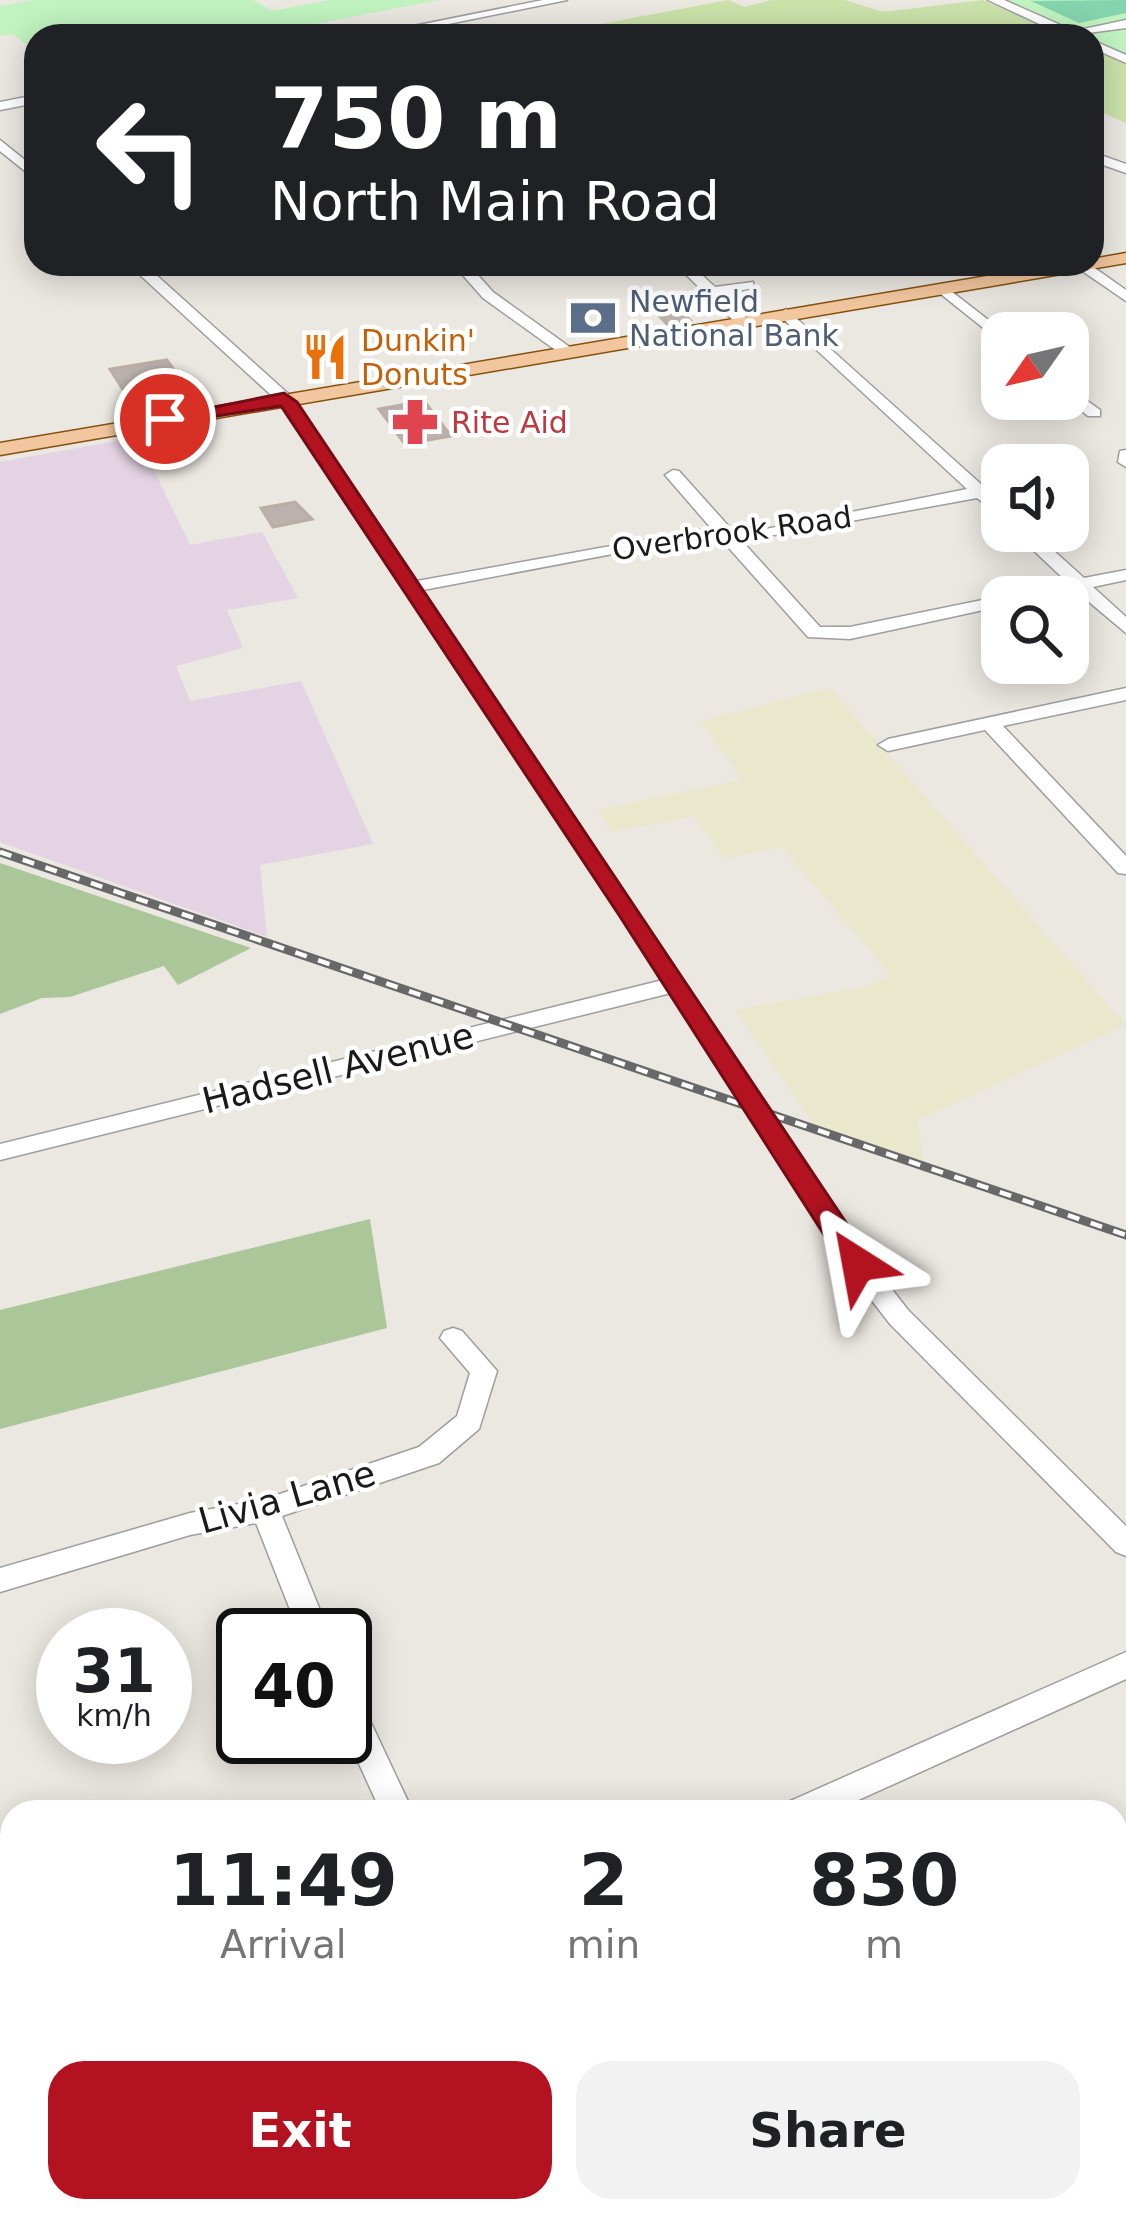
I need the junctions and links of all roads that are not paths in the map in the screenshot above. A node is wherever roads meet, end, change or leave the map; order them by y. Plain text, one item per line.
1 (561, 0) edge
2 (994, 0) edge
3 (434, 24) edge
4 (1049, 24) edge
5 (0, 144) edge
6 (24, 165) edge
7 (149, 276) edge
8 (470, 276) edge
9 (695, 276) edge
10 (1014, 276) edge
11 (1100, 276) edge
12 (741, 280) dead end
13 (706, 286) junction
14 (942, 288) junction
15 (1126, 297) edge
16 (786, 314) junction
17 (981, 320) edge
18 (742, 322) junction
19 (566, 351) junction
20 (284, 398) junction
21 (1089, 409) edge
22 (1094, 413) dead end
23 (0, 449) edge
24 (673, 475) dead end
25 (980, 492) joint
26 (726, 535) junction
27 (1045, 552) edge
28 (1126, 575) edge
29 (1071, 576) edge
30 (1089, 582) edge
31 (413, 587) junction
32 (1089, 592) edge
33 (981, 605) edge
34 (1126, 627) edge
35 (1126, 694) edge
36 (991, 724) junction
37 (889, 745) dead end
38 (1126, 868) edge
39 (677, 984) junction
40 (0, 1151) edge
41 (453, 1338) dead end
42 (265, 1510) junction
43 (1126, 1544) edge
44 (0, 1580) edge
45 (303, 1608) edge
46 (1126, 1666) edge
47 (372, 1758) edge
48 (391, 1800) edge
49 (826, 1800) edge

1 - 3 street
2 - 4 street
5 - 6 street
7 - 20 street
8 - 19 street
9 - 13 street
10 - 14 main road
11 - 15 street
12 - 13 street
13 - 18 street
14 - 16 main road
14 - 17 street
16 - 18 main road
16 - 25 street
18 - 19 main road
19 - 20 main road
20 - 23 main road
20 - 31 street
21 - 22 street
24 - 26 street
25 - 26 street, Overbrook Road
26 - 31 street, Overbrook Road
26 - 33 street
27 - 29 street
28 - 30 street
31 - 39 street
32 - 34 street
35 - 36 street
36 - 37 street
36 - 38 street
39 - 40 street, Hadsell Avenue
39 - 43 street
41 - 42 street, Livia Lane
42 - 44 street, Livia Lane
42 - 45 street
46 - 49 street
47 - 48 street

